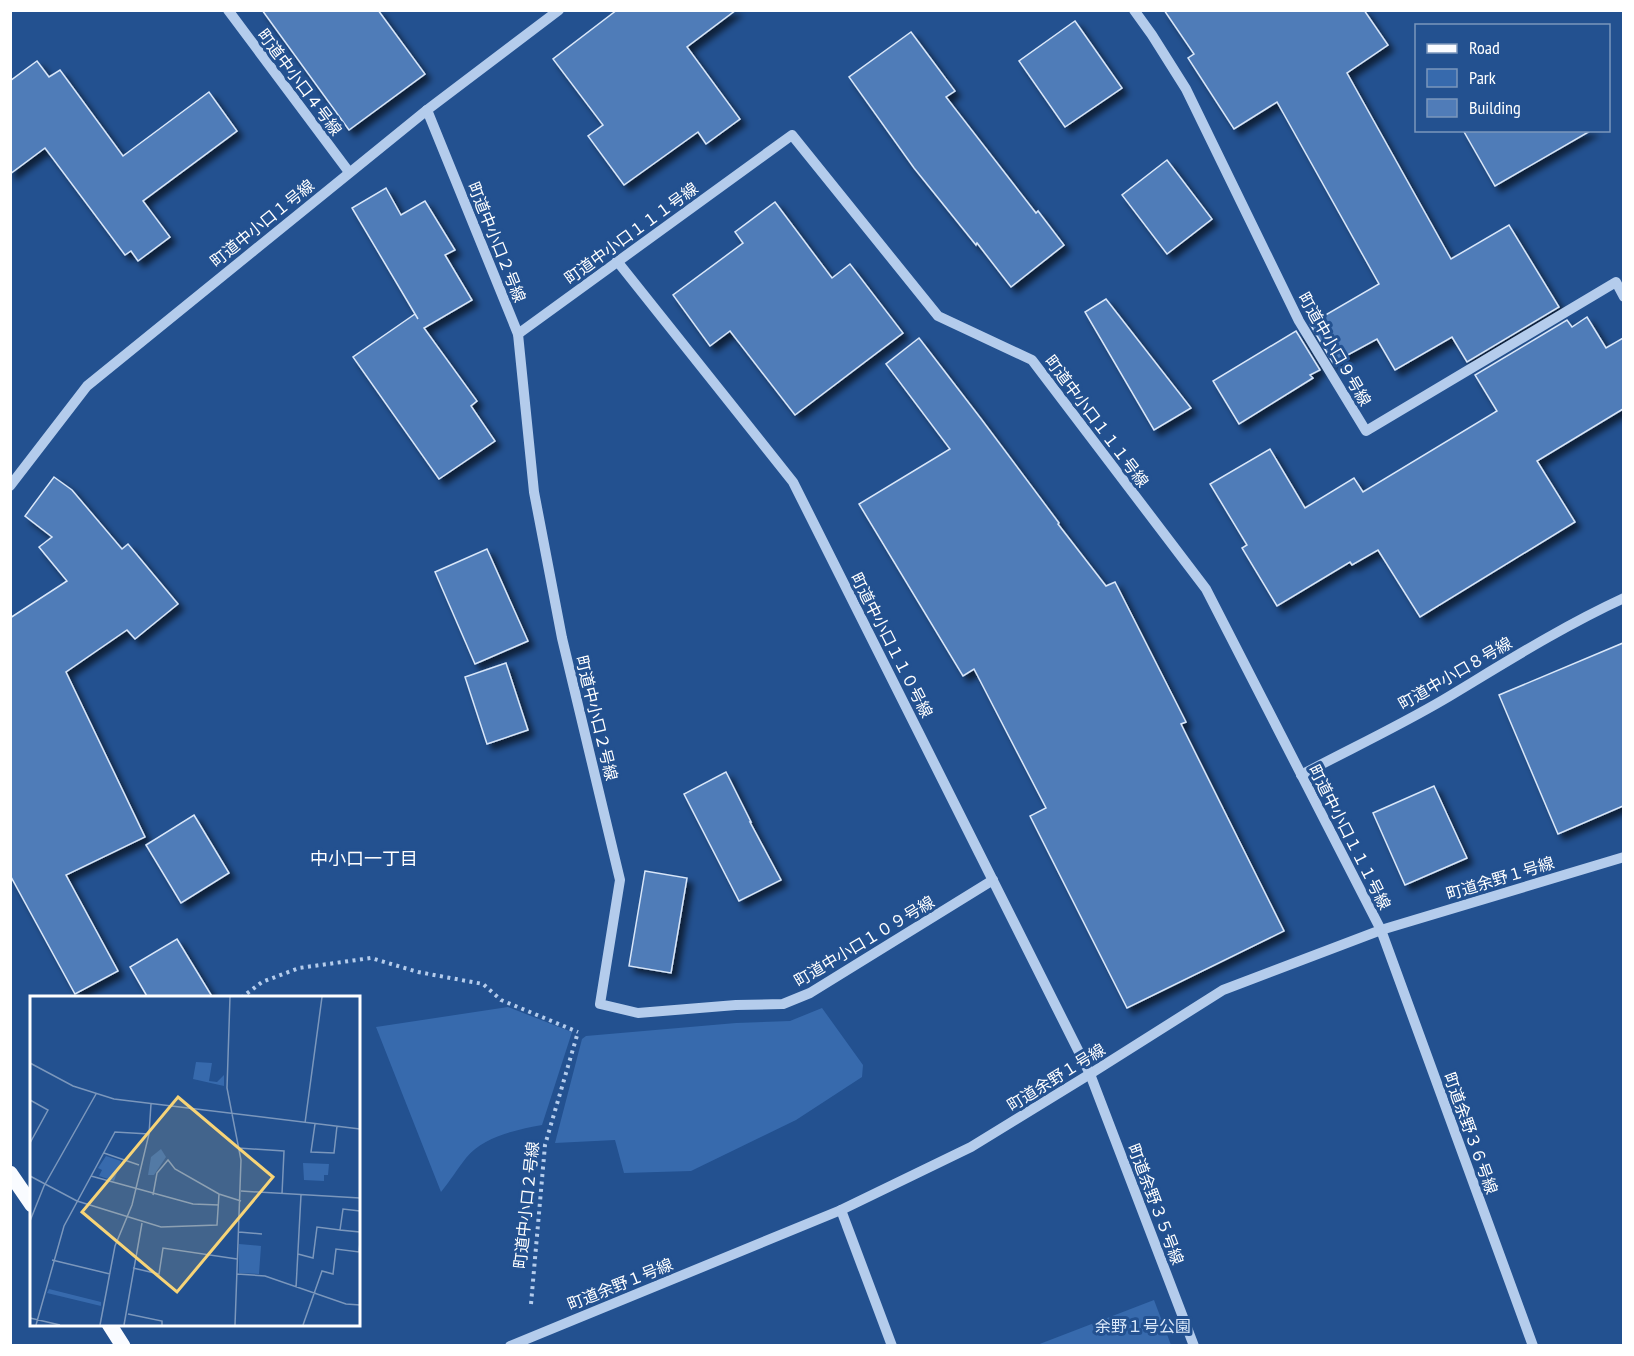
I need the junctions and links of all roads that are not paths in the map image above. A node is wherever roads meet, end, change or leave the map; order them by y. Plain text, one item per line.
1 (228, 10) edge
2 (559, 10) edge
3 (1134, 10) edge
4 (427, 110) junction
5 (349, 172) junction
6 (617, 261) junction
7 (1623, 297) edge
8 (518, 334) junction
9 (10, 486) edge
10 (1623, 598) edge
11 (1301, 775) junction
12 (1623, 857) edge
13 (993, 880) junction
14 (1381, 930) junction
15 (600, 1004) joint
16 (1090, 1074) junction
17 (10, 1173) edge
18 (30, 1202) edge
19 (841, 1210) junction
20 (110, 1326) edge
21 (512, 1345) edge
22 (123, 1346) edge
23 (892, 1346) edge
24 (1194, 1346) edge
25 (1533, 1346) edge

1 - 5 street, 町道中小口４号線
2 - 4 street, 町道中小口１号線
3 - 7 street, 町道中小口９号線
4 - 5 street, 町道中小口１号線
4 - 8 street, 町道中小口２号線
5 - 9 street, 町道中小口１号線
6 - 8 street, 町道中小口１１１号線
6 - 11 street, 町道中小口１１１号線
6 - 13 street, 町道中小口１１０号線
8 - 15 street, 町道中小口２号線
10 - 11 street, 町道中小口８号線
11 - 14 street, 町道中小口１１１号線
12 - 14 street, 町道余野１号線
13 - 15 street, 町道中小口１０９号線
13 - 16 street, 町道中小口１１０号線
14 - 16 street, 町道余野１号線
14 - 25 street, 町道余野３６号線
16 - 19 street, 町道余野１号線
16 - 24 street, 町道余野３５号線
17 - 18 main road
19 - 21 street, 町道余野１号線
19 - 23 street
20 - 22 main road

